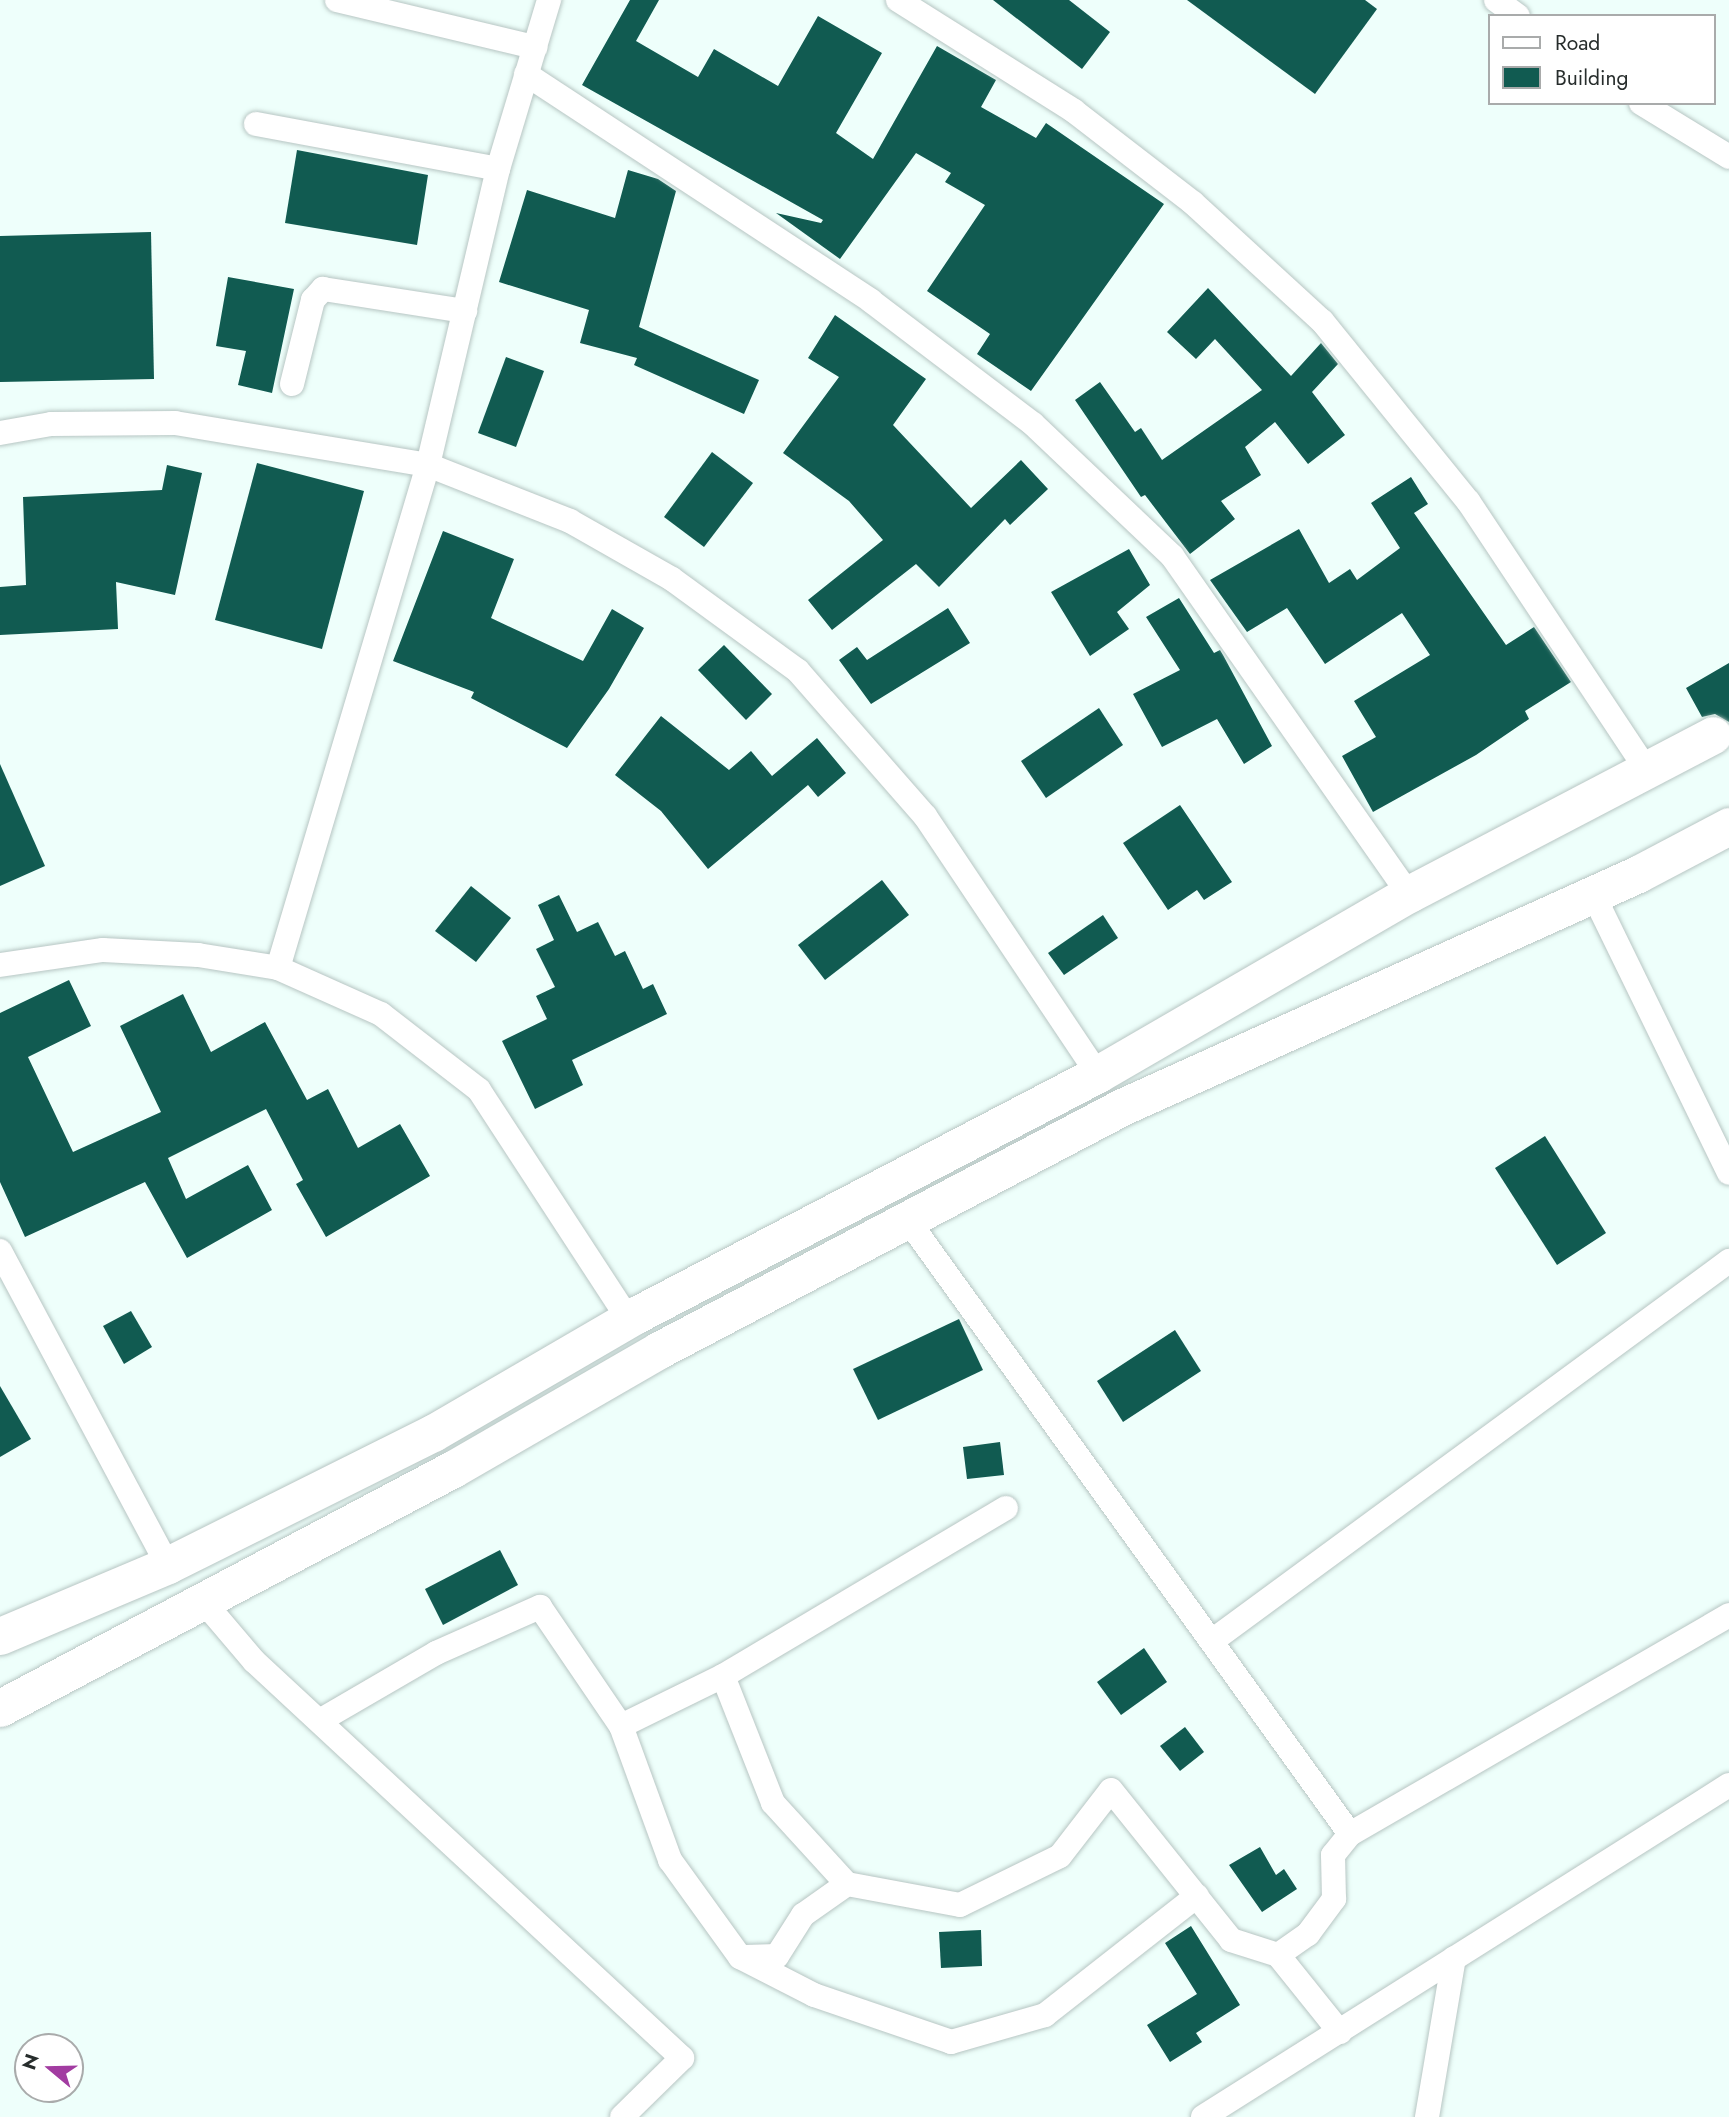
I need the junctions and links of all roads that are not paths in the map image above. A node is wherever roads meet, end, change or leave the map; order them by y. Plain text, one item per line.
1 (337, 0) edge
2 (549, 0) edge
3 (898, 0) edge
4 (1496, 0) edge
5 (1515, 14) edge
6 (535, 47) junction
7 (526, 74) junction
8 (1644, 105) edge
9 (256, 124) dead end
10 (1729, 157) edge
11 (498, 169) junction
12 (465, 311) junction
13 (292, 384) dead end
14 (0, 433) edge
15 (428, 465) junction
16 (1713, 735) dead end
17 (1648, 772) junction
18 (1729, 826) edge
19 (1409, 894) junction
20 (1593, 894) junction
21 (0, 965) edge
22 (278, 968) junction
23 (1098, 1074) junction
24 (1729, 1173) edge
25 (907, 1219) junction
26 (0, 1251) edge
27 (1729, 1261) edge
28 (629, 1320) junction
29 (1006, 1508) dead end
30 (168, 1565) junction
31 (203, 1601) junction
32 (1729, 1615) edge
33 (0, 1636) edge
34 (1212, 1641) junction
35 (723, 1676) junction
36 (0, 1708) edge
37 (321, 1720) junction
38 (621, 1726) junction
39 (1729, 1785) edge
40 (1350, 1835) junction
41 (848, 1884) junction
42 (1196, 1896) junction
43 (1278, 1955) junction
44 (740, 1957) junction
45 (1454, 1958) junction
46 (1340, 2032) junction
47 (622, 2117) edge
48 (1203, 2117) edge
49 (1427, 2117) edge

1 - 6 street
2 - 6 street
3 - 17 street
4 - 5 street
6 - 7 street
7 - 11 street
7 - 19 street
8 - 10 street
9 - 11 street
11 - 12 street
12 - 13 street
12 - 15 street
14 - 15 street
15 - 22 street
15 - 23 street
16 - 17 highway
17 - 19 highway
18 - 20 highway
19 - 23 highway
20 - 24 street
20 - 25 highway
21 - 22 street
22 - 28 street
23 - 28 highway
25 - 31 highway
25 - 34 street
26 - 30 street
27 - 34 street
28 - 30 highway
29 - 35 street
30 - 33 highway
31 - 36 highway
31 - 37 street
32 - 40 street
34 - 40 street
35 - 38 street
35 - 41 street
37 - 38 street
37 - 47 street
38 - 44 street
39 - 45 street
40 - 43 street
41 - 42 street
41 - 44 street
42 - 43 street
42 - 44 street
43 - 46 street
45 - 46 street
45 - 49 street
46 - 48 street

